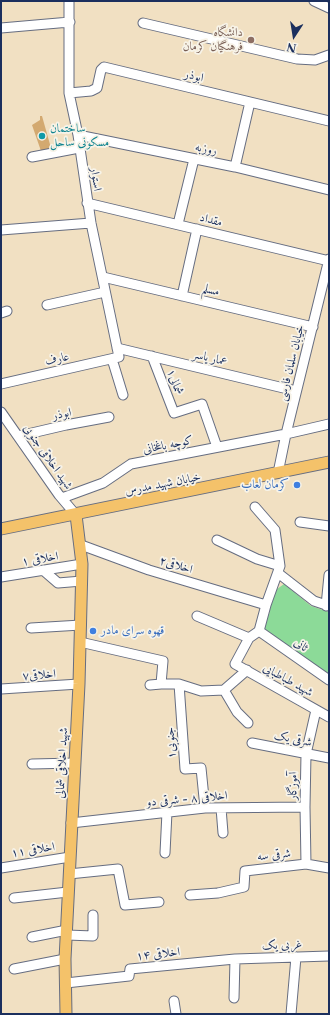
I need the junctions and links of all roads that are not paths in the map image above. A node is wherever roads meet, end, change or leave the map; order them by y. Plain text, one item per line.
1 (69, 1) edge
2 (314, 1) edge
3 (329, 8) edge
4 (70, 22) junction
5 (143, 22) dead end
6 (1, 28) edge
7 (329, 55) edge
8 (69, 92) junction
9 (250, 102) junction
10 (329, 121) edge
11 (78, 135) junction
12 (79, 148) junction
13 (32, 157) dead end
14 (194, 159) junction
15 (235, 167) junction
16 (329, 190) edge
17 (88, 203) junction
18 (91, 223) junction
19 (178, 224) junction
20 (197, 229) junction
21 (1, 230) edge
22 (329, 260) edge
23 (103, 277) junction
24 (105, 292) junction
25 (182, 296) junction
26 (48, 305) dead end
27 (313, 327) junction
28 (116, 355) junction
29 (152, 356) junction
30 (1, 384) edge
31 (296, 391) junction
32 (123, 394) dead end
33 (1, 412) edge
34 (109, 417) dead end
35 (329, 424) edge
36 (286, 434) junction
37 (19, 436) junction
38 (218, 447) junction
39 (329, 462) edge
40 (278, 473) junction
41 (62, 498) junction
42 (255, 507) dead end
43 (76, 514) junction
44 (300, 522) dead end
45 (329, 526) edge
46 (1, 529) edge
47 (217, 540) dead end
48 (80, 545) junction
49 (82, 564) junction
50 (42, 570) junction
51 (279, 570) junction
52 (329, 575) edge
53 (1, 577) edge
54 (82, 581) junction
55 (266, 605) junction
56 (328, 606) edge
57 (197, 616) dead end
58 (81, 625) junction
59 (31, 628) dead end
60 (259, 631) junction
61 (249, 638) junction
62 (80, 642) junction
63 (247, 670) junction
64 (329, 680) edge
65 (79, 684) junction
66 (161, 684) junction
67 (179, 684) junction
68 (150, 685) dead end
69 (1, 689) edge
70 (224, 690) junction
71 (316, 710) junction
72 (329, 717) edge
73 (248, 723) dead end
74 (252, 743) dead end
75 (306, 754) junction
76 (329, 758) edge
77 (75, 763) junction
78 (32, 764) dead end
79 (305, 807) junction
80 (205, 808) junction
81 (221, 808) junction
82 (167, 812) junction
83 (71, 824) junction
84 (223, 833) dead end
85 (165, 853) dead end
86 (70, 857) junction
87 (306, 864) junction
88 (1, 868) edge
89 (329, 868) edge
90 (69, 874) junction
91 (68, 892) junction
92 (190, 895) dead end
93 (14, 898) dead end
94 (159, 902) dead end
95 (93, 915) dead end
96 (67, 933) junction
97 (32, 937) dead end
98 (329, 956) edge
99 (296, 957) junction
100 (66, 959) junction
101 (235, 959) junction
102 (14, 969) dead end
103 (66, 983) junction
104 (234, 998) dead end
105 (174, 1001) dead end
106 (66, 1014) edge
107 (176, 1014) edge
108 (291, 1014) edge

1 - 4 street, استوار
2 - 3 street
4 - 6 street
4 - 8 street, استوار
5 - 7 street
8 - 9 street, ابوذر
8 - 11 street, استوار
9 - 10 street, ابوذر
9 - 15 street
11 - 12 street, استوار
11 - 14 street, روزبه
12 - 13 street
12 - 17 street, استوار
14 - 15 street, روزبه
14 - 19 street
15 - 16 street, روزبه
17 - 18 street, استوار
17 - 19 street, مقداد
18 - 21 street
18 - 23 street, استوار
19 - 20 street, مقداد
20 - 22 street, مقداد
20 - 25 street
22 - 27 street, خیابان سلمان فارسی
23 - 24 street, استوار
23 - 25 street, مسلم
24 - 26 street
24 - 28 street, استوار
25 - 27 street, مسلم
27 - 31 street, خیابان سلمان فارسی
28 - 29 street, عمار یاسر
28 - 30 street, عارف
28 - 32 street, استوار
29 - 31 street, عمار یاسر
29 - 38 street, شمالی۱
31 - 36 street, خیابان سلمان فارسی
33 - 37 street, شهید اخلاقی جنوبی
34 - 37 street, ابوذر
35 - 36 street, کوچه باغخانی
36 - 38 street, کوچه باغخانی
36 - 40 street, خیابان سلمان فارسی
37 - 41 street, شهید اخلاقی جنوبی
38 - 41 street, کوچه باغخانی
39 - 40 main road, خیابان شهید مدرس
40 - 43 main road, خیابان شهید مدرس
41 - 43 street, شهید اخلاقی جنوبی
42 - 51 street
43 - 46 main road, خیابان شهید مدرس
43 - 48 main road, شهید اخلاقی شمالی
44 - 45 street
47 - 51 street
48 - 49 main road, شهید اخلاقی شمالی
48 - 55 street, اخلاقی۲
49 - 50 street, اخلاقی ۱
49 - 54 main road, شهید اخلاقی شمالی
50 - 53 street, اخلاقی ۱
50 - 54 street
51 - 55 street
51 - 56 street
52 - 56 street
54 - 58 main road, شهید اخلاقی شمالی
55 - 60 street
57 - 61 street
58 - 59 street
58 - 62 main road, شهید اخلاقی شمالی
60 - 61 street
60 - 64 street, ثانی
61 - 63 street, شهید طباطبایی
62 - 65 main road, شهید اخلاقی شمالی
62 - 66 street
63 - 70 street
63 - 71 street, شهید طباطبایی
65 - 69 street, اخلاقی۷
65 - 77 main road, شهید اخلاقی شمالی
66 - 67 street
66 - 68 street
67 - 70 street
67 - 80 street, جنوبی۱
70 - 73 street
71 - 72 street, شهید طباطبایی
71 - 75 street, آموزگار
74 - 75 street, شرقی یک
75 - 76 street, شرقی یک
75 - 79 street, آموزگار
77 - 78 street
77 - 83 main road, شهید اخلاقی شمالی
79 - 81 street, اخلاقی ۸ - شرقی دو
79 - 87 street, آموزگار
80 - 81 street, اخلاقی ۸ - شرقی دو
80 - 82 street, اخلاقی ۸ - شرقی دو
81 - 84 street
82 - 83 street, اخلاقی ۸ - شرقی دو
82 - 85 street
83 - 86 main road, شهید اخلاقی شمالی
86 - 88 street, اخلاقی ۱۱
86 - 90 main road, شهید اخلاقی شمالی
87 - 89 street
87 - 92 street, شرقی سه
90 - 91 main road, شهید اخلاقی شمالی
90 - 94 street
91 - 93 street
91 - 96 main road, شهید اخلاقی شمالی
95 - 96 street
96 - 97 street
96 - 100 main road, شهید اخلاقی شمالی
98 - 99 street, غربی یک
99 - 101 street, غربی یک
99 - 108 street
100 - 102 street
100 - 103 main road, شهید اخلاقی شمالی
101 - 103 street, اخلاقی ۱۴
101 - 104 street
103 - 106 main road, شهید اخلاقی شمالی
105 - 107 street

